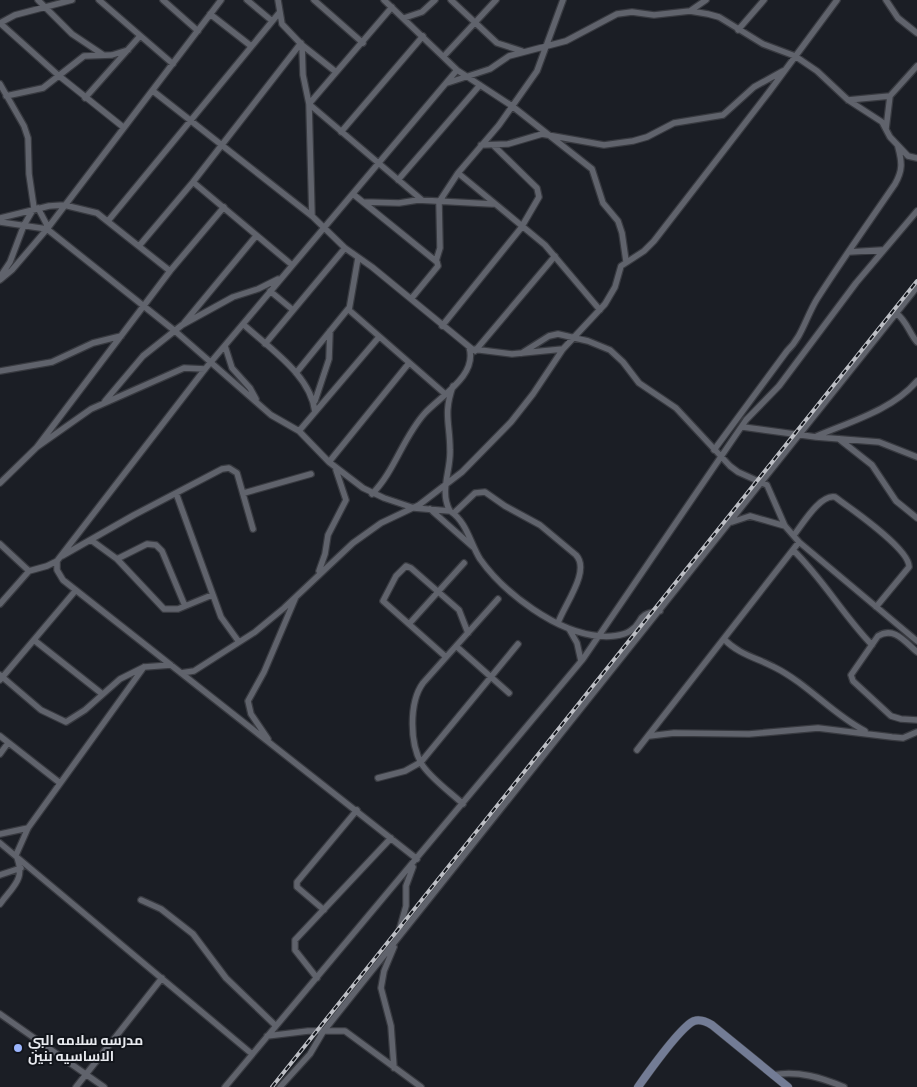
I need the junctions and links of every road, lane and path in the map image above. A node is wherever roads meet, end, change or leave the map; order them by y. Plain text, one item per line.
1 (38, 0) edge
2 (72, 0) edge
3 (99, 0) edge
4 (163, 0) edge
5 (221, 0) edge
6 (247, 0) edge
7 (278, 0) edge
8 (314, 0) edge
9 (384, 0) edge
10 (435, 0) edge
11 (451, 0) edge
12 (496, 0) edge
13 (562, 0) edge
14 (764, 0) edge
15 (836, 0) edge
16 (886, 0) edge
17 (703, 1) edge
18 (46, 7) junction
19 (392, 7) junction
20 (690, 11) junction
21 (279, 13) junction
22 (210, 14) junction
23 (404, 18) junction
24 (271, 20) junction
25 (0, 23) edge
26 (475, 23) junction
27 (738, 30) junction
28 (198, 31) junction
29 (917, 33) edge
30 (140, 36) junction
31 (423, 36) junction
32 (363, 43) junction
33 (302, 44) junction
34 (251, 46) junction
35 (546, 46) junction
36 (128, 50) junction
37 (524, 52) junction
38 (102, 54) junction
39 (444, 56) junction
40 (795, 56) junction
41 (173, 64) junction
42 (917, 66) edge
43 (457, 70) junction
44 (785, 70) junction
45 (336, 72) junction
46 (58, 75) junction
47 (465, 76) junction
48 (447, 82) junction
49 (0, 84) edge
50 (480, 85) junction
51 (153, 91) junction
52 (6, 96) junction
53 (890, 96) junction
54 (85, 98) junction
55 (848, 100) junction
56 (309, 104) junction
57 (512, 106) junction
58 (190, 119) junction
59 (123, 127) junction
60 (886, 129) junction
61 (341, 132) junction
62 (548, 135) junction
63 (481, 145) junction
64 (222, 146) junction
65 (493, 146) junction
66 (898, 147) junction
67 (917, 158) edge
68 (377, 163) junction
69 (458, 173) junction
70 (398, 180) junction
71 (194, 182) junction
72 (353, 194) junction
73 (422, 200) junction
74 (362, 202) junction
75 (439, 202) junction
76 (492, 204) junction
77 (64, 205) junction
78 (224, 207) junction
79 (36, 208) junction
80 (917, 211) edge
81 (312, 216) junction
82 (0, 218) edge
83 (108, 221) junction
84 (0, 222) edge
85 (24, 225) junction
86 (47, 228) junction
87 (324, 228) junction
88 (521, 228) junction
89 (256, 236) junction
90 (139, 246) junction
91 (345, 248) junction
92 (882, 250) junction
93 (849, 252) junction
94 (555, 256) junction
95 (358, 258) junction
96 (436, 260) junction
97 (626, 261) junction
98 (292, 265) junction
99 (170, 271) junction
100 (282, 277) junction
101 (0, 278) edge
102 (917, 287) edge
103 (270, 291) junction
104 (411, 299) junction
105 (143, 306) junction
106 (348, 309) junction
107 (293, 310) junction
108 (600, 310) junction
109 (896, 313) junction
110 (243, 324) junction
111 (182, 325) junction
112 (442, 326) junction
113 (175, 331) junction
114 (330, 332) junction
115 (121, 336) junction
116 (379, 337) junction
117 (573, 337) junction
118 (917, 342) edge
119 (265, 344) junction
120 (225, 346) junction
121 (472, 349) junction
122 (562, 349) junction
123 (522, 354) junction
124 (211, 363) junction
125 (410, 363) junction
126 (205, 369) junction
127 (0, 371) edge
128 (296, 373) junction
129 (917, 381) edge
130 (453, 386) junction
131 (444, 393) junction
132 (257, 401) junction
133 (103, 403) junction
134 (314, 403) junction
135 (315, 412) junction
136 (743, 427) junction
137 (299, 431) junction
138 (800, 435) junction
139 (816, 437) junction
140 (839, 439) junction
141 (37, 447) junction
142 (714, 450) junction
143 (721, 457) junction
144 (917, 457) edge
145 (332, 464) junction
146 (311, 474) dead end
147 (762, 482) junction
148 (0, 484) edge
149 (445, 486) junction
150 (176, 493) junction
151 (244, 493) junction
152 (372, 494) junction
153 (414, 508) junction
154 (429, 508) junction
155 (452, 512) junction
156 (917, 518) edge
157 (731, 522) junction
158 (785, 526) junction
159 (253, 529) dead end
160 (794, 535) junction
161 (91, 540) junction
162 (798, 542) junction
163 (0, 544) edge
164 (474, 546) junction
165 (792, 550) junction
166 (117, 559) junction
167 (57, 560) junction
168 (464, 563) dead end
169 (29, 571) junction
170 (318, 575) junction
171 (76, 590) junction
172 (439, 590) junction
173 (212, 595) junction
174 (296, 596) junction
175 (498, 599) dead end
176 (0, 604) edge
177 (185, 606) junction
178 (876, 606) junction
179 (660, 611) junction
180 (558, 623) junction
181 (409, 624) junction
182 (569, 629) junction
183 (468, 633) junction
184 (600, 636) junction
185 (724, 639) junction
186 (34, 640) junction
187 (917, 641) edge
188 (240, 642) junction
189 (518, 644) dead end
190 (872, 645) junction
191 (456, 646) junction
192 (917, 652) edge
193 (446, 657) junction
194 (582, 661) junction
195 (171, 665) junction
196 (144, 667) junction
197 (181, 673) junction
198 (1, 677) edge
199 (490, 677) junction
200 (102, 693) junction
201 (509, 693) dead end
202 (917, 720) edge
203 (917, 732) edge
204 (869, 734) junction
205 (0, 736) edge
206 (649, 736) junction
207 (8, 743) junction
208 (272, 745) junction
209 (637, 750) dead end
210 (0, 754) edge
211 (421, 762) junction
212 (378, 778) dead end
213 (60, 783) junction
214 (463, 804) junction
215 (356, 810) junction
216 (28, 828) junction
217 (0, 834) edge
218 (390, 838) junction
219 (0, 843) edge
220 (16, 855) junction
221 (416, 861) junction
222 (21, 868) junction
223 (0, 875) edge
224 (141, 900) dead end
225 (0, 904) edge
226 (324, 910) junction
227 (396, 940) junction
228 (162, 978) junction
229 (317, 978) junction
230 (0, 1014) edge
231 (276, 1026) junction
232 (323, 1032) junction
233 (267, 1036) junction
234 (252, 1054) junction
235 (394, 1068) junction
236 (86, 1074) junction
237 (773, 1075) junction
238 (76, 1087) edge
239 (104, 1087) edge
240 (225, 1087) edge
241 (280, 1087) edge
242 (421, 1087) edge
243 (638, 1087) edge
244 (788, 1087) edge
245 (844, 1087) edge

1 - 18 street
2 - 18 street
3 - 30 street
4 - 28 street
5 - 22 street
6 - 24 street
7 - 21 street
8 - 32 street
9 - 19 street
10 - 23 street
11 - 26 street
12 - 26 street
13 - 35 street
14 - 27 street
15 - 40 street
16 - 29 street
17 - 20 street
18 - 25 street
18 - 38 street
19 - 23 street
19 - 32 street
20 - 27 street
20 - 35 street
21 - 24 street
21 - 33 street
22 - 28 street
22 - 34 street
23 - 31 street
24 - 34 street
25 - 46 street
26 - 37 street
26 - 39 street
27 - 40 street
28 - 41 street
30 - 36 street
30 - 41 street
31 - 39 street
31 - 61 street
32 - 45 street
33 - 45 street
33 - 56 street
33 - 64 street
34 - 58 street
35 - 37 street
35 - 57 street
36 - 38 street
36 - 54 street
37 - 47 street
38 - 46 street
39 - 43 street
40 - 44 street
40 - 55 street
41 - 51 street
42 - 53 street
43 - 47 street
43 - 48 street
44 - 62 street
44 - 97 street
45 - 56 street
46 - 52 street
46 - 54 street
47 - 48 street
47 - 50 street
48 - 68 street
49 - 52 street
50 - 57 street
50 - 70 street
51 - 58 street
51 - 59 street
52 - 79 street
53 - 55 street
53 - 60 street
54 - 59 street
55 - 60 street
56 - 61 street
56 - 81 street
57 - 62 street
57 - 63 street
58 - 64 street
58 - 83 street
59 - 77 street
60 - 66 street
61 - 68 street
62 - 65 street
62 - 97 street
63 - 65 street
63 - 69 street
64 - 71 street
64 - 81 street
65 - 88 street
66 - 67 street
66 - 93 street
68 - 70 street
68 - 72 street
69 - 75 street
69 - 76 street
70 - 73 street
71 - 78 street
71 - 90 street
72 - 74 street
72 - 87 street
73 - 74 street
73 - 75 street
74 - 96 street
75 - 76 street
75 - 96 street
76 - 88 street
77 - 79 street
77 - 83 street
77 - 86 street
78 - 89 street
78 - 99 street
79 - 82 street
79 - 85 street
79 - 86 street
80 - 92 street
81 - 87 street
83 - 90 street
84 - 85 street
85 - 86 street
85 - 101 street
86 - 101 street
86 - 105 street
87 - 91 street
87 - 98 street
88 - 94 street
88 - 112 street
89 - 98 street
89 - 111 street
90 - 99 street
91 - 95 street
91 - 107 street
92 - 93 street
92 - 136 street
93 - 142 street
94 - 108 street
94 - 121 street
95 - 104 street
95 - 106 street
96 - 104 street
97 - 108 street
98 - 100 street
99 - 105 street
100 - 103 street
100 - 111 street
102 - 109 street
103 - 107 street
103 - 110 street
104 - 112 street
105 - 113 street
105 - 115 street
106 - 114 street
106 - 116 street
107 - 119 street
108 - 117 street
109 - 118 street
109 - 138 street
110 - 119 street
110 - 120 street
111 - 113 street
112 - 121 street
113 - 124 street
113 - 133 street
114 - 128 street
114 - 134 street
115 - 127 street
115 - 141 street
116 - 125 street
116 - 135 street
117 - 122 street
117 - 123 street
117 - 142 street
119 - 128 street
120 - 124 street
120 - 132 street
121 - 123 street
121 - 130 street
122 - 123 street
122 - 149 street
124 - 126 street
124 - 132 street
125 - 131 street
125 - 145 street
126 - 133 street
126 - 167 street
128 - 134 street
129 - 139 street
130 - 131 street
130 - 149 street
131 - 152 street
132 - 137 street
133 - 141 street
134 - 135 street
135 - 137 street
136 - 138 street
136 - 143 street
137 - 145 street
138 - 139 street
138 - 147 street
139 - 140 street
140 - 144 street
140 - 156 street
141 - 148 street
142 - 143 street
143 - 147 street
143 - 184 street
145 - 152 street
145 - 170 street
146 - 151 street
147 - 157 street
147 - 158 street
149 - 153 street
149 - 155 street
150 - 151 street
150 - 161 street
150 - 173 street
151 - 159 street
152 - 153 street
153 - 154 street
153 - 170 street
154 - 155 street
154 - 164 street
155 - 164 street
155 - 180 street
157 - 158 street
157 - 179 street
158 - 160 street
160 - 162 street
160 - 178 street
161 - 166 street
161 - 167 street
162 - 165 street
162 - 178 street
163 - 169 street
164 - 180 street
165 - 185 street
165 - 190 street
166 - 177 street
166 - 177 street
167 - 169 street
167 - 171 street
168 - 172 street
169 - 176 street
170 - 174 street
171 - 186 street
171 - 195 street
172 - 181 street
172 - 181 street
172 - 183 street
173 - 177 street
173 - 188 street
174 - 188 street
174 - 208 street
175 - 183 street
178 - 187 street
179 - 184 street
179 - 227 street
180 - 182 street
181 - 193 street
182 - 184 street
182 - 194 street
183 - 191 street
184 - 194 street
185 - 204 street
185 - 206 street
186 - 198 street
186 - 200 street
188 - 197 street
189 - 199 street
190 - 192 street
190 - 202 street
191 - 193 street
191 - 199 street
193 - 211 street
194 - 214 street
195 - 196 street
195 - 197 street
196 - 200 street
196 - 213 street
197 - 208 street
198 - 200 street
199 - 201 street
199 - 211 street
203 - 204 street
204 - 206 street
205 - 207 street
206 - 209 street
207 - 210 street
207 - 213 street
208 - 215 street
211 - 212 street
211 - 214 street
213 - 216 street
214 - 221 street
215 - 218 street
215 - 226 street
216 - 217 street
216 - 220 street
218 - 221 street
218 - 226 street
219 - 220 street
220 - 222 street
220 - 228 street
221 - 227 street
221 - 229 street
222 - 223 street
222 - 225 street
224 - 231 street
226 - 229 street
227 - 232 street
227 - 235 street
228 - 234 street
228 - 236 street
229 - 231 street
230 - 236 street
231 - 233 street
232 - 233 street
232 - 235 street
232 - 241 street
233 - 234 street
234 - 240 street
235 - 242 street
236 - 238 street
236 - 239 street
237 - 243 main road
237 - 244 main road
237 - 245 street

